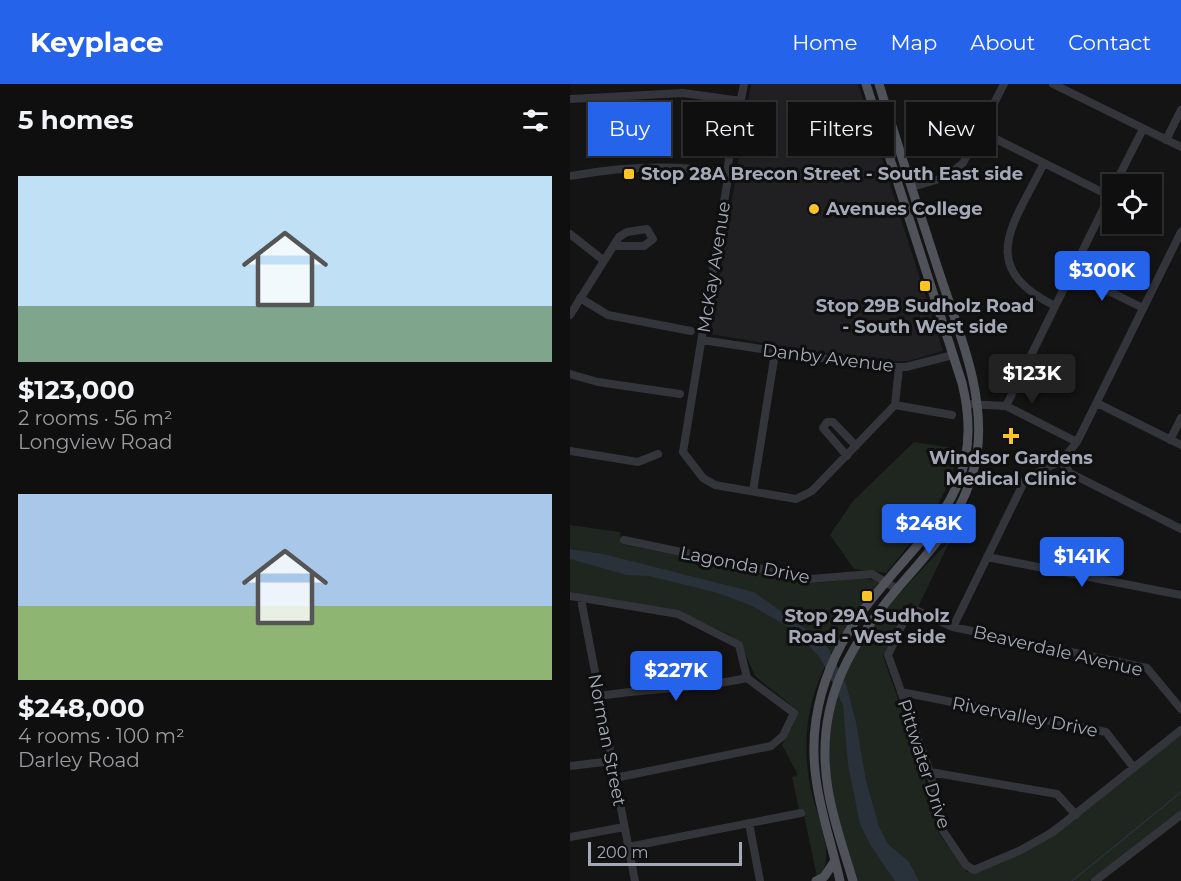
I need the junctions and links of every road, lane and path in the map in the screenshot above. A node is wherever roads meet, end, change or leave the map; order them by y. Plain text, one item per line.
1 (744, 84) edge
2 (866, 84) edge
3 (879, 84) edge
4 (1004, 84) edge
5 (1053, 84) edge
6 (570, 99) edge
7 (741, 101) junction
8 (995, 102) edge
9 (1181, 110) edge
10 (1143, 129) junction
11 (996, 139) edge
12 (1166, 140) junction
13 (1181, 147) edge
14 (968, 156) edge
15 (1044, 163) junction
16 (570, 171) edge
17 (586, 172) junction
18 (725, 172) junction
19 (1120, 174) edge
20 (570, 176) edge
21 (912, 187) junction
22 (1102, 188) edge
23 (1102, 212) edge
24 (927, 233) junction
25 (570, 234) edge
26 (1180, 234) edge
27 (915, 236) junction
28 (614, 246) dead end
29 (603, 260) junction
30 (1072, 273) junction
31 (580, 298) junction
32 (1055, 306) junction
33 (1143, 308) junction
34 (570, 315) edge
35 (691, 331) dead end
36 (702, 340) junction
37 (775, 353) junction
38 (965, 354) junction
39 (953, 355) junction
40 (899, 367) junction
41 (570, 374) edge
42 (680, 394) dead end
43 (1097, 403) junction
44 (966, 404) junction
45 (977, 404) junction
46 (895, 405) junction
47 (1006, 406) junction
48 (952, 415) dead end
49 (1181, 418) edge
50 (1170, 440) junction
51 (1077, 442) junction
52 (1181, 445) edge
53 (856, 446) junction
54 (570, 451) edge
55 (658, 454) dead end
56 (847, 456) junction
57 (1061, 461) junction
58 (753, 490) junction
59 (1181, 529) edge
60 (624, 540) dead end
61 (1065, 546) dead end
62 (987, 557) junction
63 (1060, 571) junction
64 (887, 582) junction
65 (897, 589) junction
66 (1181, 594) edge
67 (570, 596) edge
68 (580, 599) junction
69 (953, 627) junction
70 (888, 655) joint
71 (747, 678) junction
72 (901, 692) junction
73 (599, 696) junction
74 (1181, 709) edge
75 (1181, 730) edge
76 (612, 761) junction
77 (570, 766) edge
78 (1134, 768) junction
79 (930, 772) junction
80 (615, 778) junction
81 (801, 813) dead end
82 (1076, 815) junction
83 (1181, 815) edge
84 (749, 823) junction
85 (624, 827) junction
86 (570, 837) edge
87 (628, 847) junction
88 (834, 862) junction
89 (844, 880) edge
90 (635, 881) edge
91 (760, 881) edge
92 (816, 881) edge
93 (1095, 881) edge

1 - 7 street, McKay Avenue
2 - 27 main road
3 - 21 main road
4 - 8 street
5 - 10 street
6 - 7 street
7 - 18 street, McKay Avenue
9 - 12 street
10 - 12 street
10 - 19 street
11 - 15 street
12 - 13 street
14 - 21 street
15 - 22 street
15 - 32 street
16 - 17 street
17 - 18 street
17 - 20 street
18 - 36 street, McKay Avenue
21 - 24 main road
23 - 30 street
24 - 27 main road
24 - 38 main road
25 - 29 street
26 - 33 street
27 - 39 main road
28 - 29 street
29 - 31 street
30 - 32 street
30 - 33 street
31 - 34 street
31 - 35 street
32 - 47 street
33 - 43 street
36 - 37 street, Danby Avenue
36 - 58 street, McKay Avenue
37 - 40 street, Danby Avenue
37 - 58 street
38 - 39 main road
38 - 45 main road
39 - 40 street, Danby Avenue
39 - 44 main road
40 - 46 street
41 - 42 street
43 - 50 street
43 - 51 street
44 - 45 street
44 - 64 main road
45 - 47 street
45 - 65 main road
46 - 48 street
46 - 53 street
47 - 51 street
49 - 50 street
50 - 52 street
51 - 57 street
53 - 56 street
53 - 56 street
54 - 55 street
56 - 58 street
57 - 59 street
57 - 62 street
60 - 64 street, Lagonda Drive
61 - 63 street
62 - 63 street
62 - 69 street
63 - 66 street
64 - 65 street, Lagonda Drive
64 - 88 main road
65 - 89 main road
67 - 68 street
68 - 71 street
68 - 73 street, Norman Street
69 - 70 street, Beaverdale Avenue
69 - 74 street, Beaverdale Avenue
70 - 72 street, Pittwater Drive
71 - 73 street
71 - 80 street
72 - 78 street, Rivervalley Drive
72 - 79 street, Pittwater Drive
73 - 76 street, Norman Street
75 - 78 street
76 - 77 street
76 - 80 street, Norman Street
78 - 82 street
79 - 82 street
79 - 82 street, Pittwater Drive
80 - 85 street, Norman Street
81 - 84 street
83 - 93 street
84 - 87 street
84 - 91 street
85 - 86 street
85 - 87 street, Norman Street
87 - 90 street, Norman Street
88 - 89 main road
88 - 92 main road

